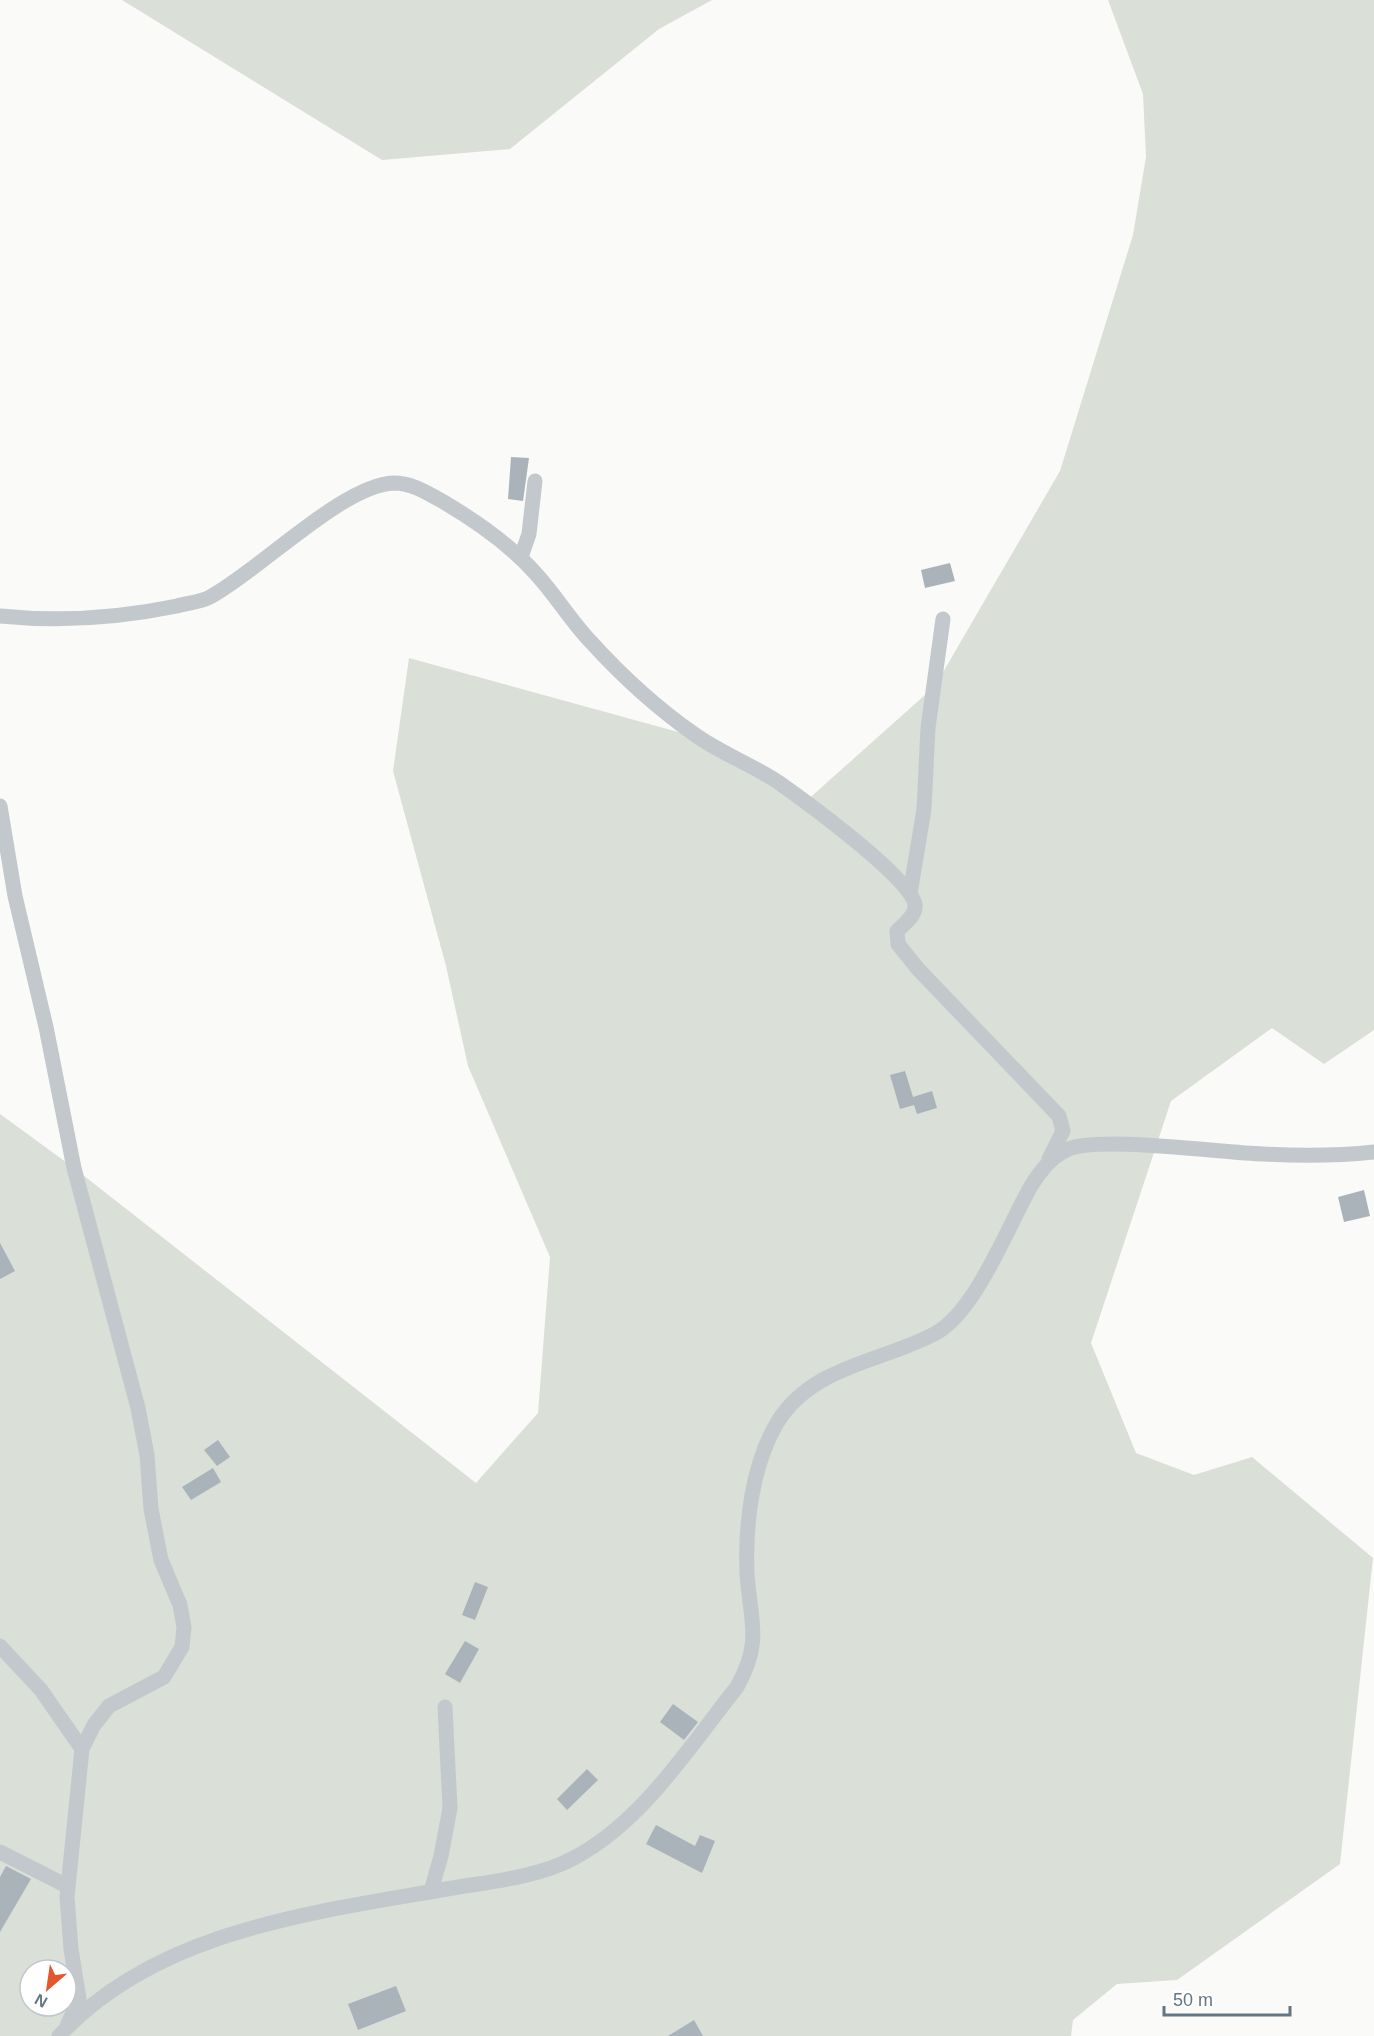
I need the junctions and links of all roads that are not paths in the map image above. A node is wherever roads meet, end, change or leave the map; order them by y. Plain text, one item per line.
1 (535, 481) dead end
2 (521, 557) junction
3 (0, 616) edge
4 (943, 619) dead end
5 (0, 806) edge
6 (910, 894) junction
7 (1374, 1152) edge
8 (1044, 1166) junction
9 (0, 1646) edge
10 (445, 1707) dead end
11 (82, 1749) junction
12 (0, 1852) edge
13 (67, 1886) junction
14 (431, 1891) junction
15 (63, 2032) edge

1 - 2 street
2 - 3 street
2 - 6 street
4 - 6 street
5 - 11 street
6 - 8 street
7 - 8 street
8 - 14 street
9 - 11 street
10 - 14 street
11 - 13 street
12 - 13 street
13 - 15 street
14 - 15 street

